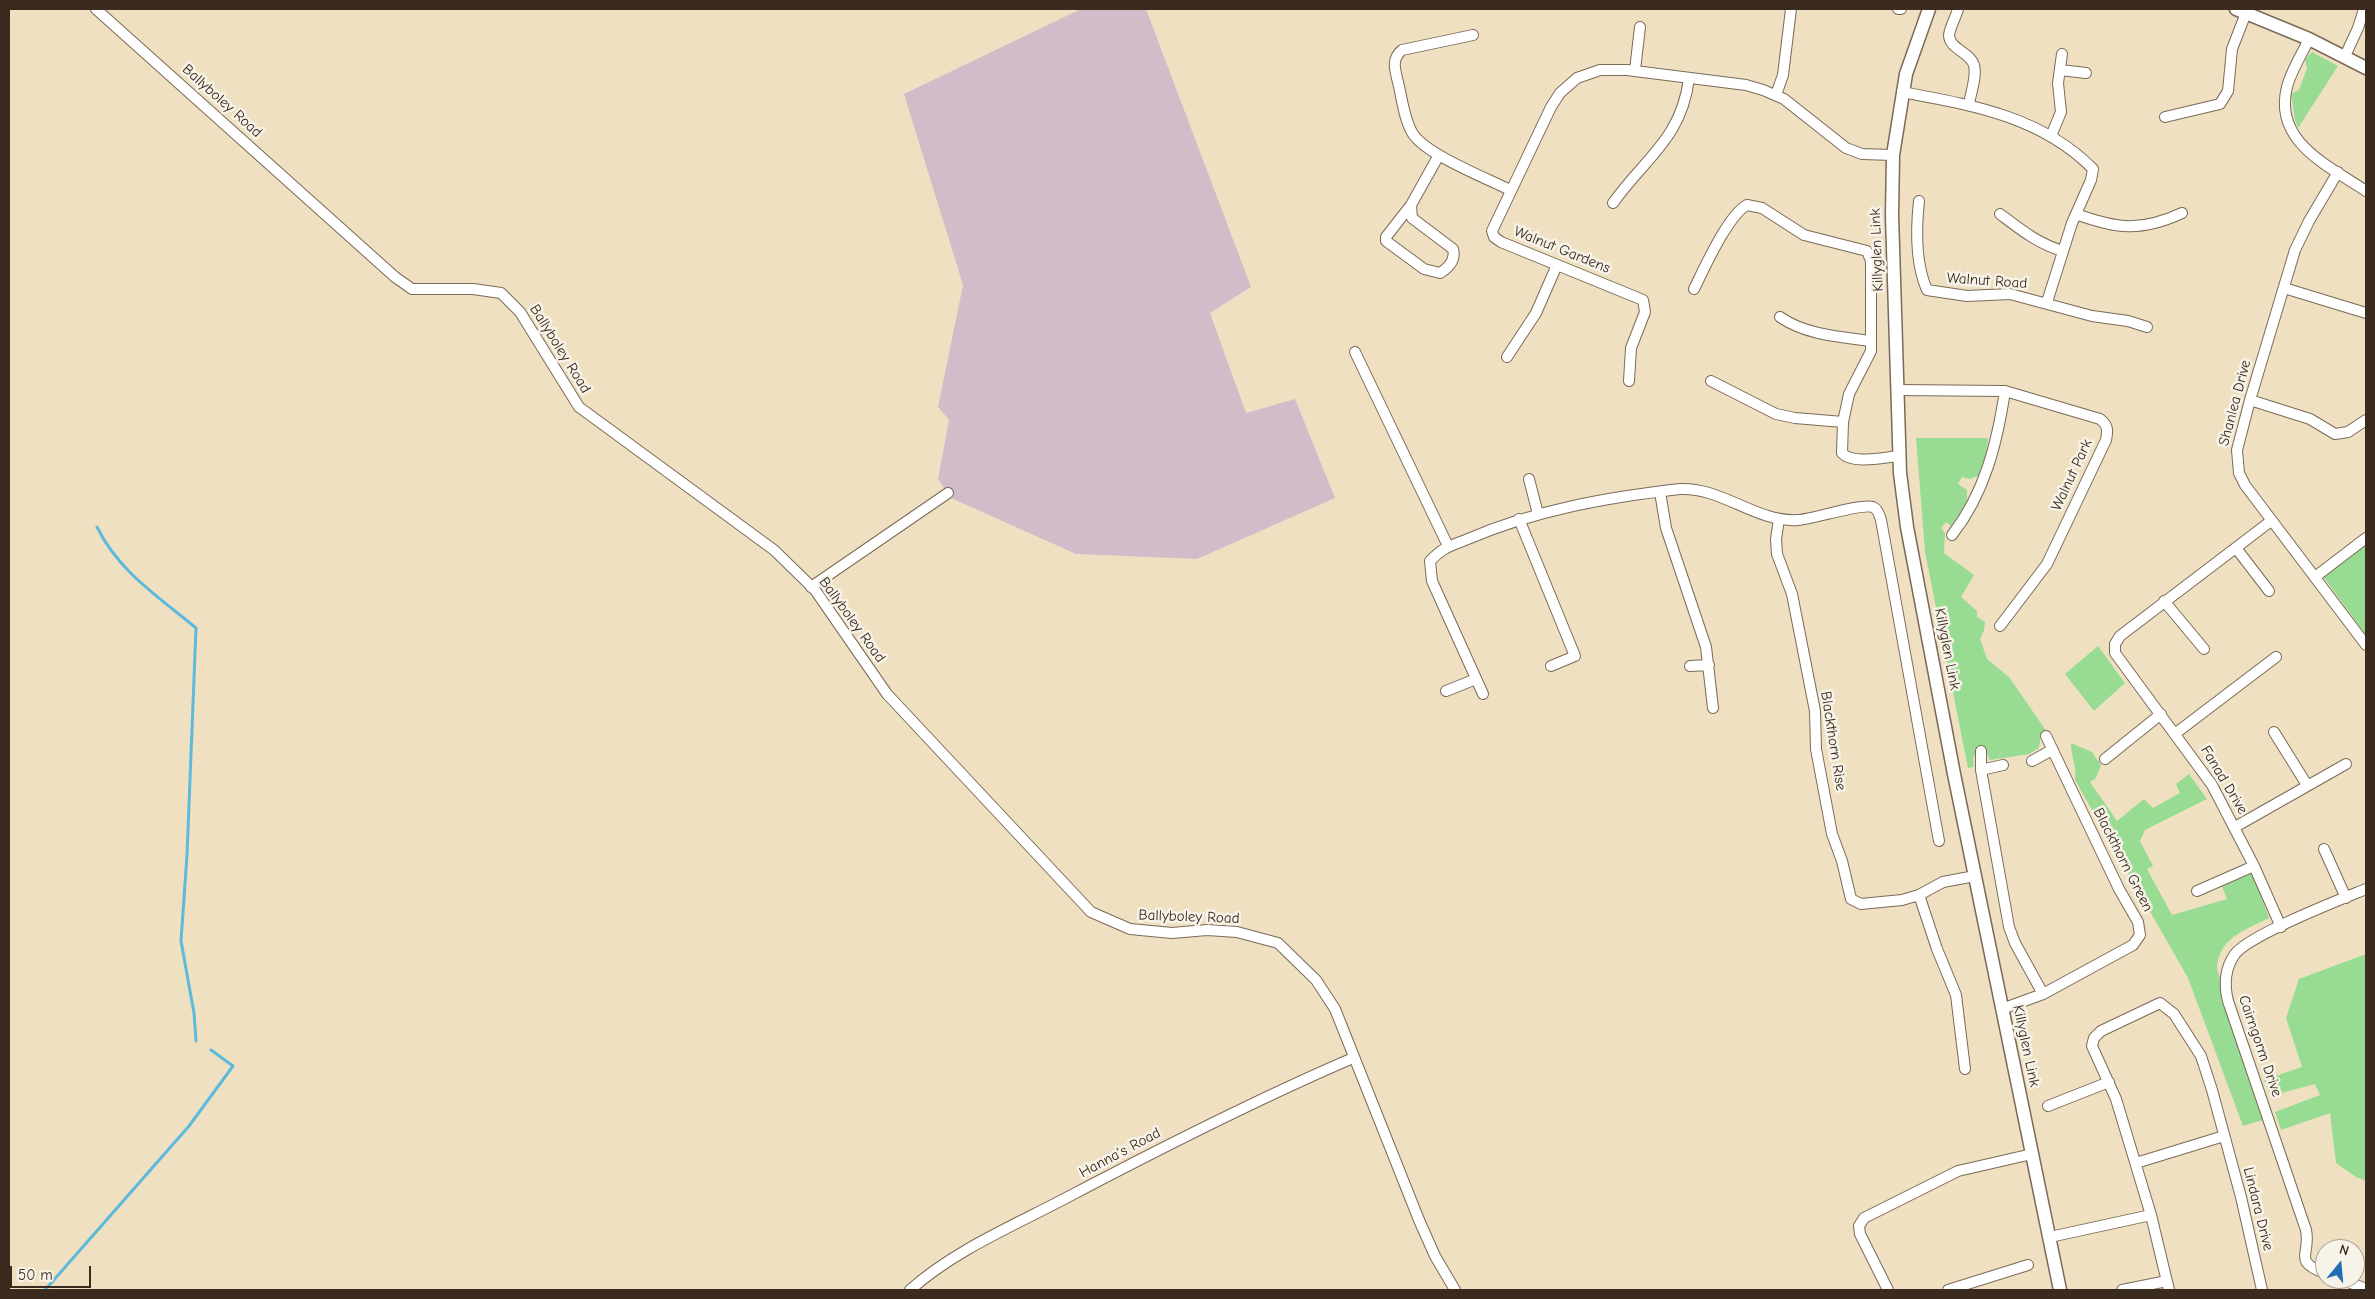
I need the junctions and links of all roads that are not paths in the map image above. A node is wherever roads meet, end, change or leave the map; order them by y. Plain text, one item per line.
1 (96, 9) edge
2 (1791, 9) edge
3 (1929, 9) edge
4 (1958, 9) edge
5 (2364, 9) edge
6 (2241, 11) edge
7 (1640, 27) dead end
8 (1473, 35) dead end
9 (2310, 39) junction
10 (2062, 54) dead end
11 (2345, 56) junction
12 (2366, 68) edge
13 (1635, 70) junction
14 (2060, 70) junction
15 (2086, 73) dead end
16 (1688, 78) junction
17 (1902, 92) junction
18 (1776, 95) junction
19 (1969, 104) junction
20 (2166, 117) dead end
21 (2051, 136) junction
22 (1439, 154) junction
23 (1892, 155) junction
24 (2338, 172) junction
25 (1510, 190) junction
26 (2366, 191) edge
27 (1919, 201) dead end
28 (1613, 203) dead end
29 (1411, 205) junction
30 (2182, 213) dead end
31 (2000, 214) dead end
32 (2076, 214) junction
33 (2063, 251) junction
34 (1557, 265) junction
35 (2284, 288) junction
36 (1694, 289) dead end
37 (2046, 302) junction
38 (2366, 313) edge
39 (1780, 317) dead end
40 (2147, 327) dead end
41 (1872, 341) junction
42 (1355, 352) dead end
43 (1507, 357) dead end
44 (1629, 381) dead end
45 (1711, 381) dead end
46 (1897, 390) junction
47 (2005, 391) junction
48 (2250, 400) junction
49 (2366, 420) edge
50 (1843, 422) junction
51 (1900, 456) junction
52 (1529, 479) dead end
53 (1660, 492) junction
54 (948, 493) dead end
55 (1538, 514) junction
56 (1518, 519) junction
57 (1779, 519) junction
58 (2271, 521) junction
59 (1952, 535) dead end
60 (2366, 538) edge
61 (1448, 546) junction
62 (2236, 548) junction
63 (2315, 577) junction
64 (811, 587) junction
65 (2269, 591) dead end
66 (2164, 601) junction
67 (2000, 626) dead end
68 (2366, 645) edge
69 (2204, 649) dead end
70 (2276, 657) dead end
71 (1709, 665) junction
72 (1551, 666) dead end
73 (1690, 666) dead end
74 (1476, 679) junction
75 (1446, 691) dead end
76 (1483, 694) dead end
77 (1713, 708) dead end
78 (2161, 714) junction
79 (2274, 732) dead end
80 (2176, 733) junction
81 (2046, 736) dead end
82 (2052, 750) junction
83 (1981, 751) dead end
84 (2106, 759) dead end
85 (2032, 761) dead end
86 (2346, 764) dead end
87 (2003, 765) dead end
88 (1981, 770) junction
89 (2307, 785) junction
90 (2235, 827) junction
91 (1939, 840) dead end
92 (2324, 848) dead end
93 (2254, 866) junction
94 (1975, 876) junction
95 (2366, 889) edge
96 (2197, 891) dead end
97 (1919, 895) junction
98 (2346, 898) junction
99 (2281, 926) junction
100 (2043, 994) junction
101 (2002, 1009) junction
102 (1353, 1058) junction
103 (1965, 1069) dead end
104 (2109, 1082) junction
105 (2048, 1106) dead end
106 (2224, 1136) junction
107 (2032, 1154) junction
108 (2136, 1163) junction
109 (2151, 1215) junction
110 (2050, 1237) junction
111 (2028, 1265) dead end
112 (2315, 1269) edge
113 (2168, 1286) edge
114 (910, 1290) edge
115 (1455, 1290) edge
116 (1888, 1290) edge
117 (1948, 1290) edge
118 (2060, 1290) edge
119 (2122, 1290) edge
120 (2262, 1290) edge

1 - 64 street, Ballyboley Road
2 - 18 street
3 - 17 street, Killyglen Link
4 - 19 street
5 - 11 street
6 - 9 street
6 - 20 street
7 - 13 street
8 - 22 street
9 - 11 street
9 - 24 street
10 - 14 street
11 - 12 street
13 - 16 street, Walnut Gardens
13 - 25 street, Walnut Gardens
14 - 15 street
14 - 21 street
16 - 18 street, Walnut Gardens
16 - 28 street
17 - 19 street, Walnut Road
17 - 23 street, Killyglen Link
18 - 23 street, Walnut Gardens
19 - 21 street, Walnut Road
21 - 32 street, Walnut Road
22 - 25 street
22 - 29 street
23 - 46 street, Killyglen Link
24 - 26 street
24 - 35 street, Shanlea Drive
25 - 34 street, Walnut Gardens
27 - 37 street, Walnut Road
29 - 29 street
30 - 32 street
31 - 33 street
32 - 33 street, Walnut Road
33 - 37 street, Walnut Road
34 - 43 street
34 - 44 street, Walnut Gardens
35 - 38 street
35 - 48 street, Shanlea Drive
36 - 41 street
37 - 40 street, Walnut Road
39 - 41 street
41 - 50 street
42 - 61 street
45 - 50 street
46 - 47 street, Walnut Park
46 - 51 street, Killyglen Link
47 - 59 street
47 - 67 street, Walnut Park
48 - 49 street
48 - 58 street, Shanlea Drive
50 - 51 street
51 - 94 street, Killyglen Link
52 - 55 street
53 - 55 street
53 - 57 street
53 - 71 street
54 - 64 street
55 - 56 street
56 - 61 street
56 - 72 street
57 - 91 street
57 - 97 street, Blackthorn Rise
58 - 62 street
58 - 63 street, Shanlea Drive
60 - 63 street
61 - 74 street
62 - 65 street
62 - 66 street
63 - 68 street, Shanlea Drive
64 - 102 street, Ballyboley Road
66 - 69 street
66 - 78 street, Fanad Drive
70 - 80 street
71 - 73 street
71 - 77 street
74 - 75 street
74 - 76 street
78 - 80 street, Fanad Drive
78 - 84 street
79 - 89 street
80 - 90 street, Fanad Drive
81 - 82 street, Blackthorn Green
82 - 85 street
82 - 100 street, Blackthorn Green
83 - 88 street
86 - 89 street
87 - 88 street
88 - 100 street
89 - 90 street
90 - 93 street, Fanad Drive
92 - 98 street
93 - 96 street
93 - 99 street, Fanad Drive
94 - 97 street, Blackthorn Rise
94 - 101 street, Killyglen Link
95 - 98 street, Cairngorm Drive
97 - 103 street
98 - 99 street, Cairngorm Drive
99 - 112 street, Cairngorm Drive
100 - 101 street, Blackthorn Green
101 - 107 street, Killyglen Link
102 - 114 street, Hanna's Road
102 - 115 street, Ballyboley Road
104 - 105 street
104 - 106 street, Lindara Drive
104 - 108 street, Lindara Drive
106 - 108 street
106 - 120 street, Lindara Drive
107 - 110 street, Killyglen Link
107 - 116 street
108 - 109 street, Lindara Drive
109 - 110 street
109 - 113 street, Lindara Drive
110 - 118 street, Killyglen Link
111 - 117 street
113 - 119 street, Lindara Drive

